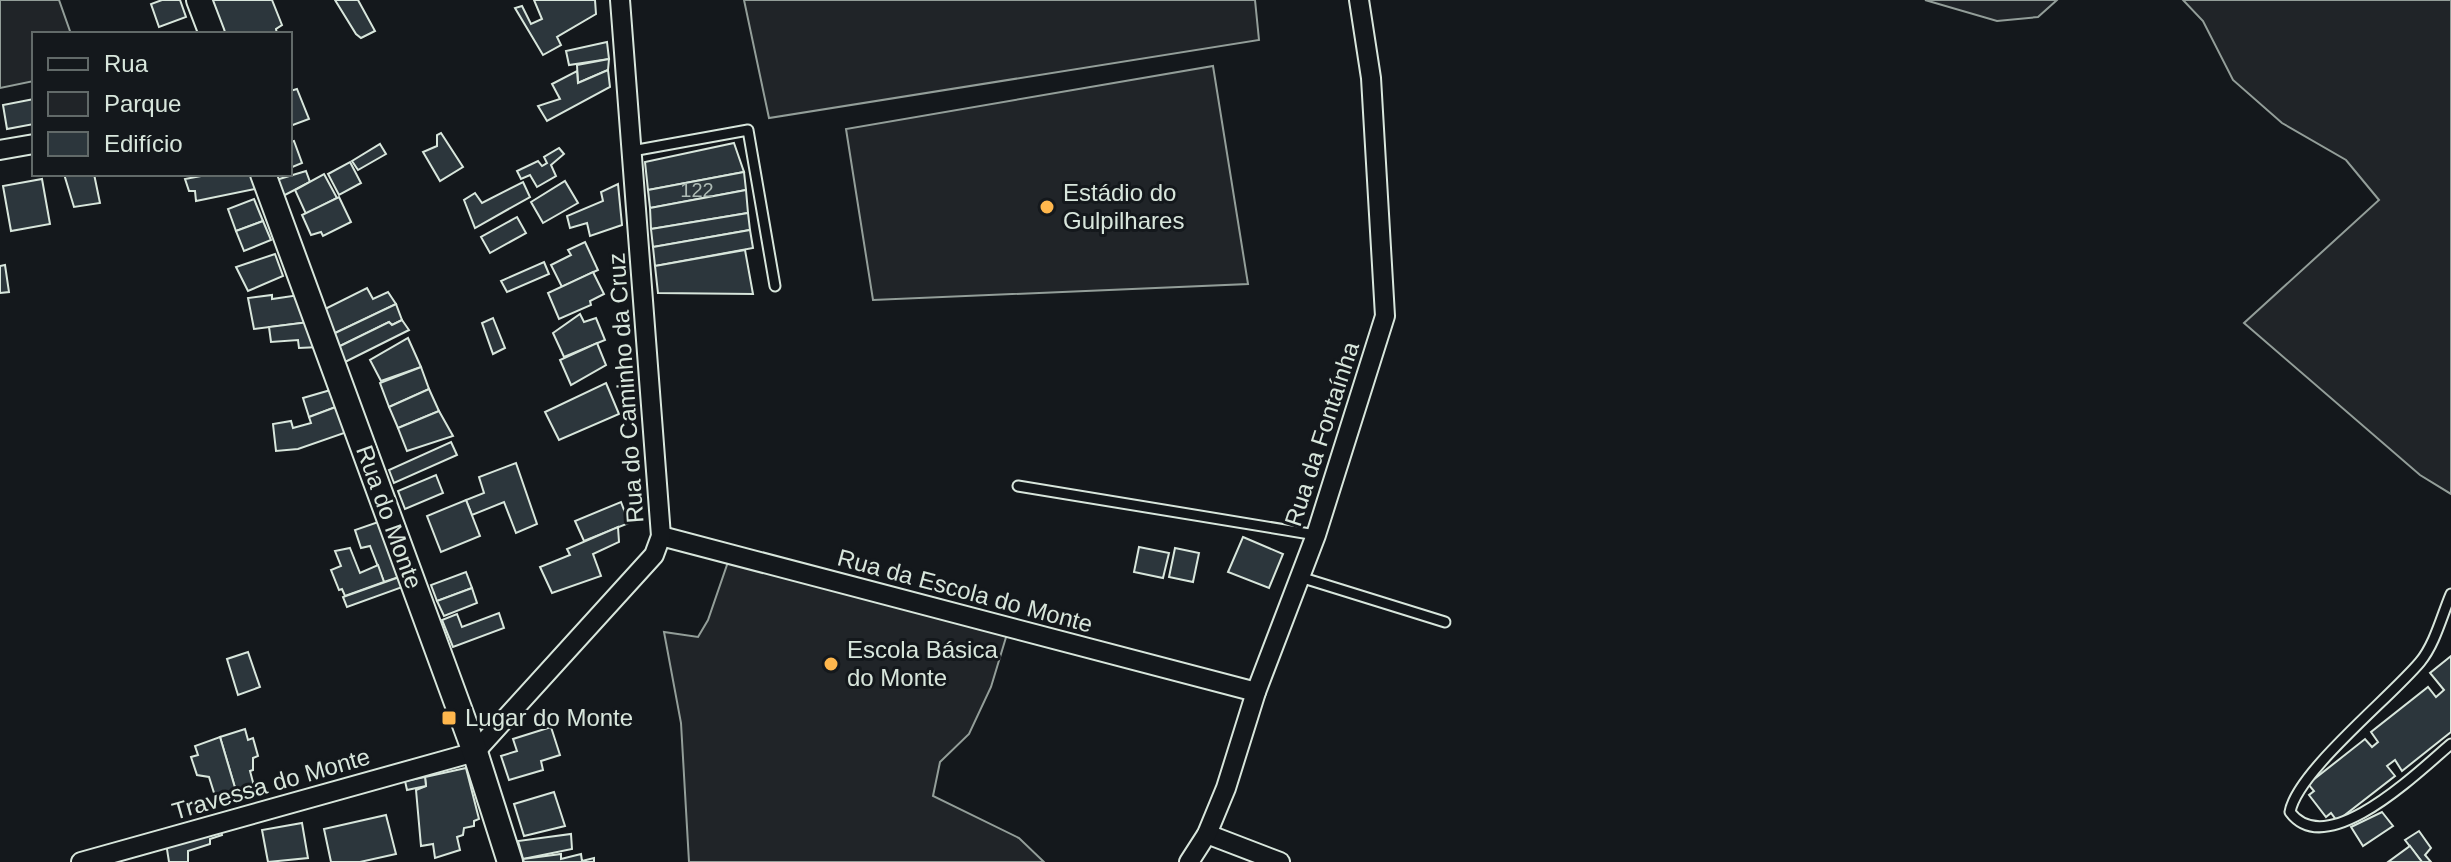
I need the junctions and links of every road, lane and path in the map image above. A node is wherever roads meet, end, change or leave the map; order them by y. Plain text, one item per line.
1 (199, 0) edge
2 (620, 0) edge
3 (1359, 0) edge
4 (211, 32) edge
5 (32, 144) edge
6 (0, 150) edge
7 (632, 151) junction
8 (264, 176) edge
9 (775, 286) dead end
10 (1018, 486) dead end
11 (1316, 535) junction
12 (661, 536) junction
13 (1300, 577) junction
14 (2451, 594) edge
15 (1445, 622) dead end
16 (1256, 692) junction
17 (2451, 744) edge
18 (475, 752) junction
19 (1207, 834) junction
20 (81, 862) edge
21 (510, 862) edge
22 (1189, 862) edge
23 (1280, 862) edge

1 - 4 street
2 - 7 street, Rua do Caminho da Cruz
3 - 11 street, Rua da Fontaínha
5 - 6 street
7 - 9 lane
7 - 12 street, Rua do Caminho da Cruz
8 - 18 street, Rua do Monte
10 - 11 lane
11 - 13 street, Rua da Fontaínha
12 - 16 street, Rua da Escola do Monte
12 - 18 street, Rua do Caminho da Cruz
13 - 15 lane
13 - 16 street, Rua da Fontaínha
14 - 17 lane
16 - 19 street, Rua da Fontaínha
18 - 20 street, Travessa do Monte
18 - 21 street, Rua do Monte
19 - 22 street, Rua da Fontaínha
19 - 23 street

